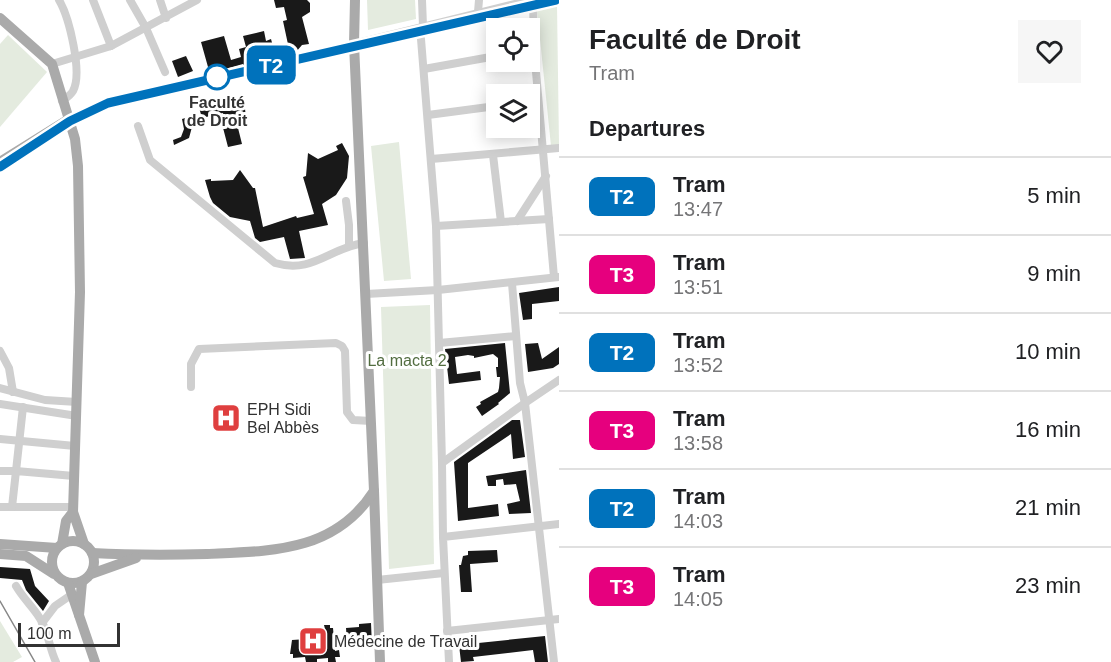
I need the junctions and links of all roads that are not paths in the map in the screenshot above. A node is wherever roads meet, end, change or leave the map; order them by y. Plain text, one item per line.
1 (72, 0) edge
2 (93, 0) edge
3 (130, 0) edge
4 (160, 0) edge
5 (355, 0) edge
6 (423, 0) edge
7 (479, 0) edge
8 (532, 0) edge
9 (194, 1) edge
10 (61, 4) edge
11 (478, 12) junction
12 (0, 18) edge
13 (166, 18) junction
14 (532, 18) edge
15 (423, 26) junction
16 (146, 28) junction
17 (421, 39) dead end
18 (354, 44) junction
19 (111, 46) junction
20 (486, 58) edge
21 (76, 59) junction
22 (52, 64) junction
23 (424, 69) junction
24 (165, 72) dead end
25 (62, 101) junction
26 (486, 107) edge
27 (428, 115) junction
28 (69, 119) junction
29 (138, 126) dead end
30 (540, 133) edge
31 (559, 148) edge
32 (543, 149) junction
33 (493, 155) junction
34 (431, 159) junction
35 (0, 162) edge
36 (546, 176) junction
37 (346, 201) dead end
38 (549, 219) junction
39 (518, 221) junction
40 (501, 222) junction
41 (436, 226) junction
42 (364, 243) junction
43 (349, 245) junction
44 (557, 277) edge
45 (512, 283) junction
46 (438, 290) junction
47 (366, 294) junction
48 (516, 336) junction
49 (439, 343) junction
50 (0, 351) edge
51 (559, 380) edge
52 (191, 387) dead end
53 (0, 388) edge
54 (13, 392) junction
55 (77, 402) junction
56 (525, 403) junction
57 (0, 404) edge
58 (22, 407) junction
59 (77, 416) junction
60 (371, 421) junction
61 (0, 439) edge
62 (20, 441) junction
63 (75, 446) junction
64 (442, 463) junction
65 (0, 471) edge
66 (16, 471) junction
67 (74, 476) junction
68 (374, 491) junction
69 (0, 507) edge
70 (12, 507) junction
71 (73, 509) junction
72 (559, 524) edge
73 (538, 526) junction
74 (443, 537) junction
75 (0, 544) edge
76 (84, 544) junction
77 (60, 546) junction
78 (92, 553) junction
79 (0, 554) edge
80 (145, 556) junction
81 (444, 573) junction
82 (55, 575) junction
83 (86, 578) junction
84 (377, 580) junction
85 (68, 583) junction
86 (16, 586) dead end
87 (71, 595) junction
88 (79, 615) junction
89 (559, 619) edge
90 (549, 620) junction
91 (42, 623) junction
92 (447, 631) junction
93 (56, 662) edge
94 (95, 662) edge
95 (380, 662) edge
96 (449, 662) edge
97 (554, 662) edge

1 - 10 street
2 - 19 street
3 - 16 street
4 - 13 street
5 - 18 main road
6 - 15 street
7 - 11 street
8 - 11 street
8 - 14 street
9 - 13 street
10 - 21 street
11 - 15 street
12 - 22 main road
13 - 16 street
15 - 18 street
16 - 19 street
16 - 24 street
17 - 23 street
18 - 42 main road
19 - 21 street
20 - 23 street
21 - 22 street
21 - 25 street
22 - 25 main road
23 - 27 street
25 - 28 main road
26 - 27 street
27 - 34 street
28 - 35 main road
28 - 55 main road
29 - 43 street
30 - 32 street
31 - 32 street
32 - 33 street
32 - 36 street
33 - 34 street
33 - 40 street
34 - 41 street
36 - 38 street
36 - 39 street
37 - 43 street
38 - 39 street
38 - 44 street
39 - 40 street
40 - 41 street
41 - 46 street
42 - 43 street
42 - 47 main road
44 - 45 street
45 - 46 street
45 - 48 street
46 - 47 street
46 - 49 street
47 - 60 main road
48 - 49 street
48 - 56 street
49 - 64 street
50 - 54 street
51 - 56 street
52 - 60 street
53 - 54 street
54 - 55 street
55 - 59 main road
56 - 64 street
56 - 73 street
57 - 58 street
58 - 59 street
58 - 62 street
59 - 63 main road
60 - 68 main road
61 - 62 street
62 - 63 street
62 - 66 street
63 - 67 main road
64 - 74 street
65 - 66 street
66 - 67 street
66 - 70 street
67 - 71 main road
68 - 80 main road
68 - 84 main road
69 - 70 street
70 - 71 street
71 - 76 main road
71 - 77 main road
72 - 73 street
73 - 74 street
73 - 90 street
74 - 81 street
75 - 77 main road
76 - 77 main road
76 - 78 main road
77 - 82 main road
78 - 80 main road
78 - 83 main road
79 - 82 main road
80 - 83 main road
81 - 84 street
81 - 92 street
82 - 85 main road
83 - 85 main road
83 - 88 main road
84 - 95 main road
85 - 87 main road
86 - 91 street
87 - 88 main road
87 - 91 street
88 - 94 main road
89 - 90 street
90 - 92 street
90 - 97 street
91 - 93 street
92 - 96 street

